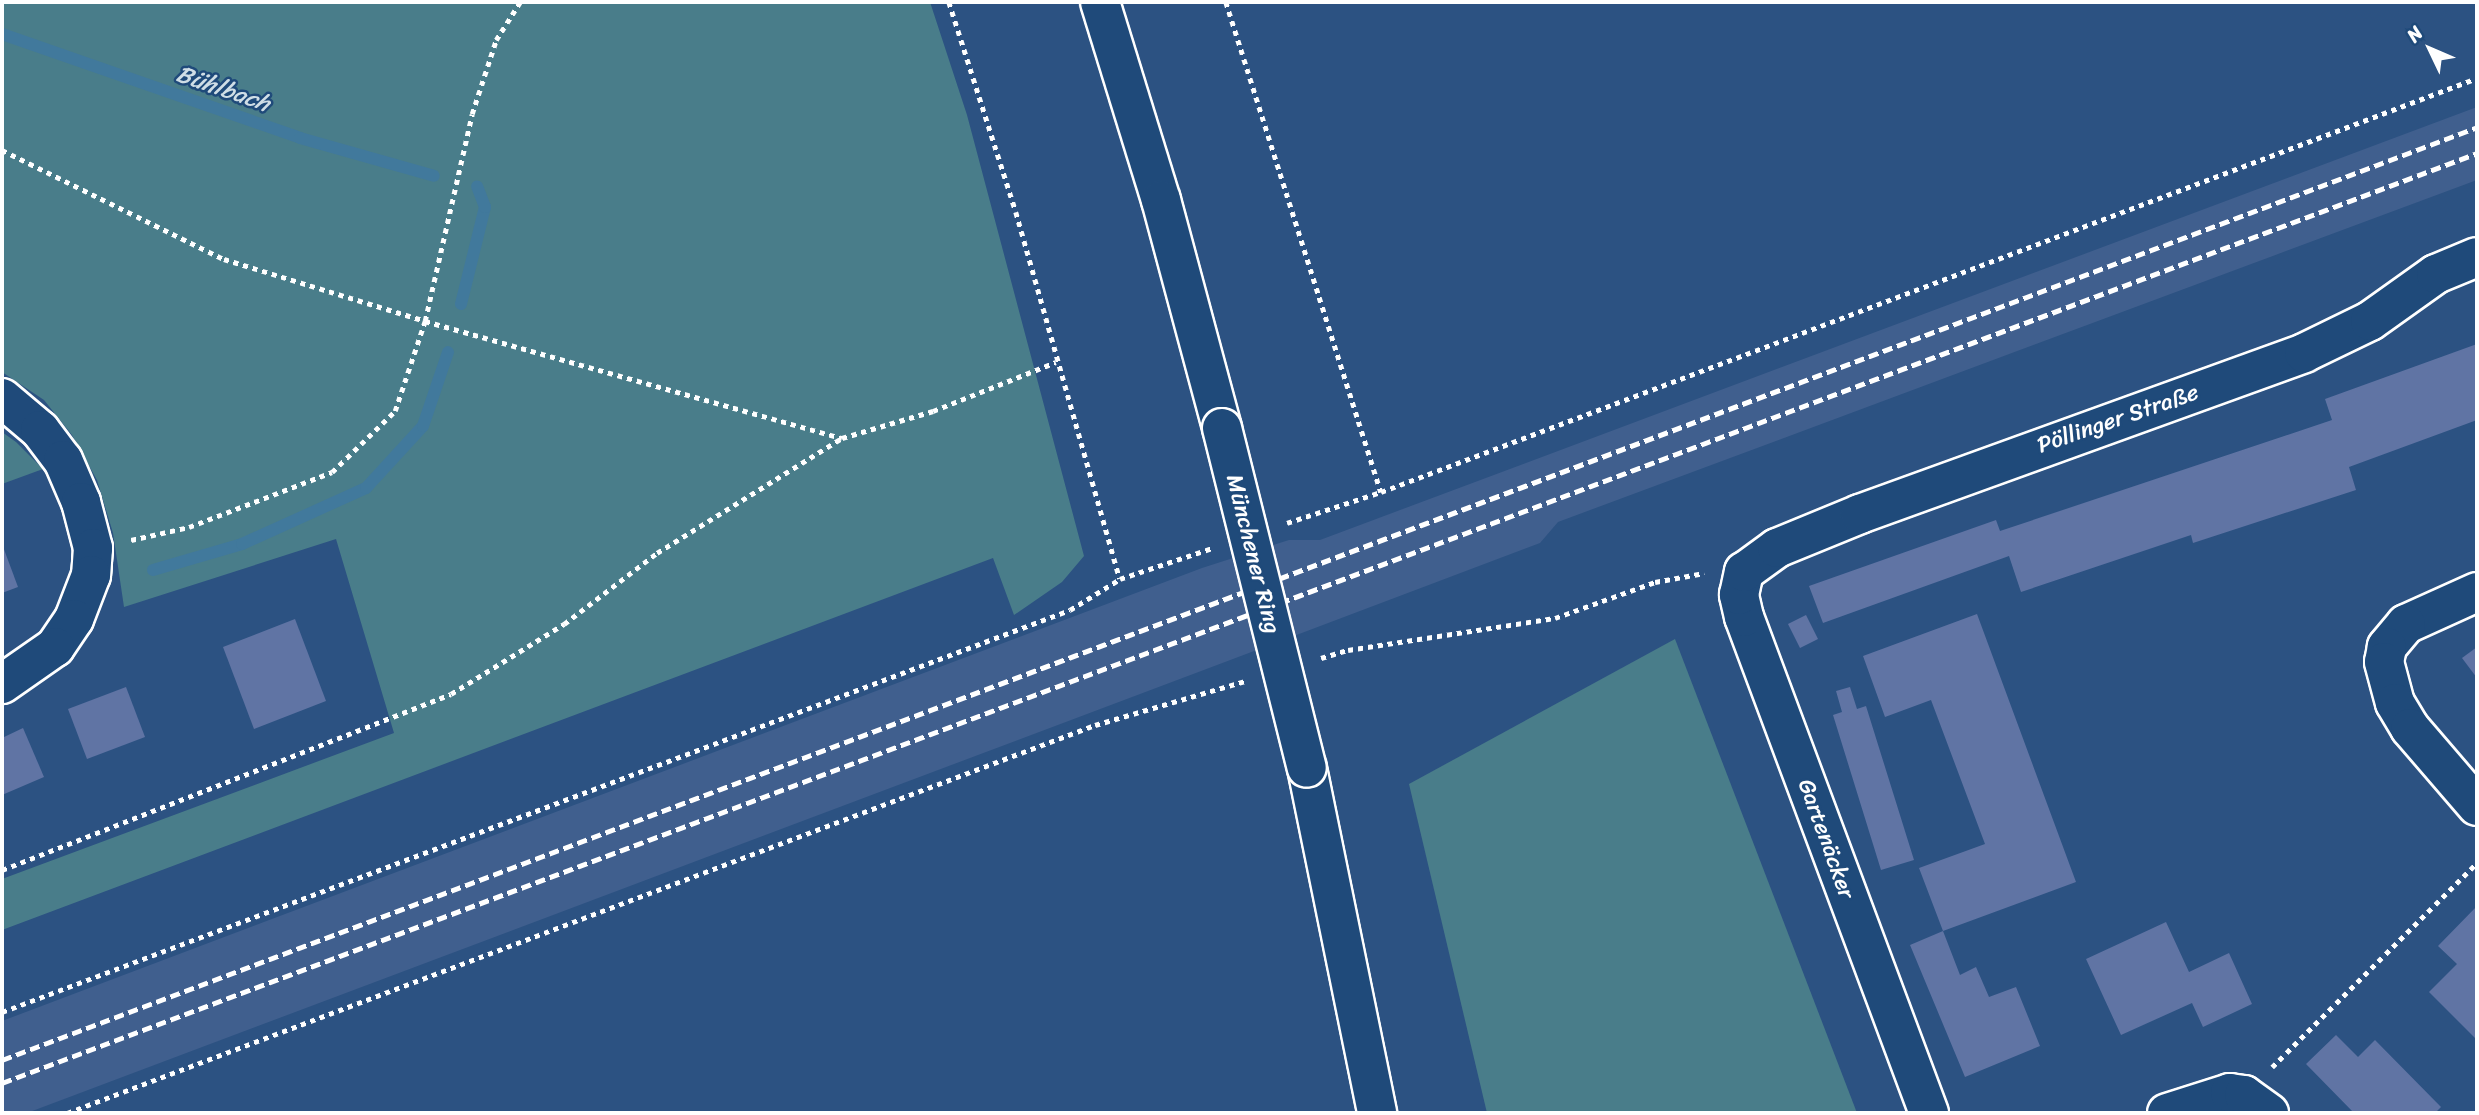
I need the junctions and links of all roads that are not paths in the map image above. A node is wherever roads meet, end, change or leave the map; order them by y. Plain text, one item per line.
1 (1100, 2) edge
2 (2477, 257) edge
3 (2, 398) edge
4 (1751, 565) joint
5 (2477, 592) edge
6 (2, 684) edge
7 (2477, 806) edge
8 (2257, 1104) edge
9 (1377, 1113) edge
10 (1929, 1113) edge
11 (2167, 1113) edge

1 - 9 street, Münchener Ring, bridge
2 - 4 street, Pöllinger Straße
3 - 6 street
4 - 10 street, Gartenäcker
5 - 7 street
8 - 11 street

